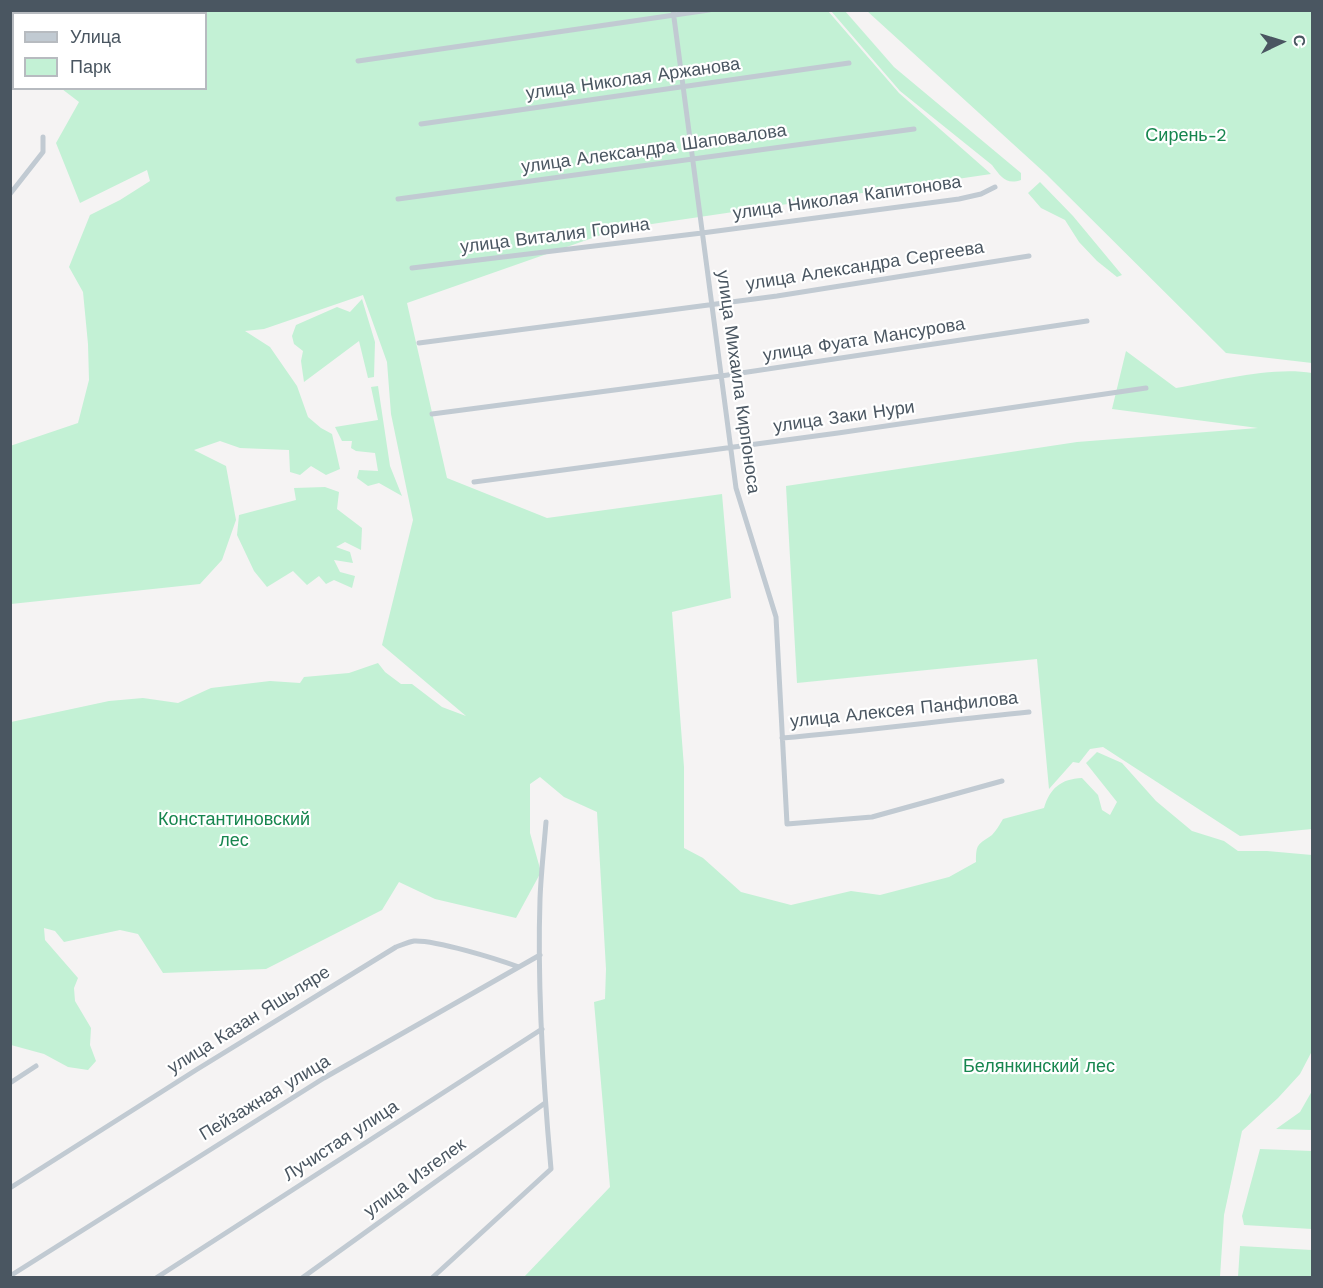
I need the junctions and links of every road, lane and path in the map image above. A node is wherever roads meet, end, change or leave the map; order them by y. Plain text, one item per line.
1 (709, 10) edge
2 (673, 13) edge
3 (358, 61) dead end
4 (849, 63) dead end
5 (683, 87) junction
6 (421, 124) dead end
7 (914, 129) dead end
8 (43, 137) dead end
9 (692, 159) junction
10 (995, 187) dead end
11 (10, 194) edge
12 (398, 199) dead end
13 (702, 233) junction
14 (1029, 256) dead end
15 (412, 268) dead end
16 (711, 305) junction
17 (1087, 321) dead end
18 (419, 343) dead end
19 (721, 376) junction
20 (1146, 388) dead end
21 (432, 414) dead end
22 (730, 447) junction
23 (474, 482) dead end
24 (1029, 712) dead end
25 (782, 738) junction
26 (1002, 781) dead end
27 (546, 822) dead end
28 (540, 955) junction
29 (519, 967) junction
30 (542, 1029) junction
31 (36, 1066) dead end
32 (10, 1083) edge
33 (545, 1102) junction
34 (10, 1188) edge
35 (10, 1276) edge
36 (156, 1278) edge
37 (302, 1278) edge
38 (432, 1278) edge

1 - 2 street
2 - 3 street
2 - 5 street, улица Михаила Кирпоноса
4 - 5 street, улица Николая Аржанова
5 - 6 street, улица Николая Аржанова
5 - 9 street, улица Михаила Кирпоноса
7 - 9 street, улица Александра Шаповалова
8 - 11 street
9 - 12 street, улица Александра Шаповалова
9 - 13 street, улица Михаила Кирпоноса
10 - 13 street, улица Николая Капитонова
13 - 15 street, улица Виталия Горина
13 - 16 street, улица Михаила Кирпоноса
14 - 16 street, улица Александра Сергеева
16 - 18 street, улица Александра Сергеева
16 - 19 street, улица Михаила Кирпоноса
17 - 19 street, улица Фуата Мансурова
19 - 21 street, улица Фуата Мансурова
19 - 22 street, улица Михаила Кирпоноса
20 - 22 street, улица Заки Нури
22 - 23 street, улица Заки Нури
22 - 25 street, улица Михаила Кирпоноса
24 - 25 street, улица Алексея Панфилова
25 - 26 street, улица Михаила Кирпоноса
27 - 28 street
28 - 29 street, Пейзажная улица
28 - 30 street
29 - 34 street, улица Казан Яшьляре
29 - 35 street, Пейзажная улица
30 - 33 street
30 - 36 street, Лучистая улица
31 - 32 street
33 - 37 street, улица Изгелек
33 - 38 street

